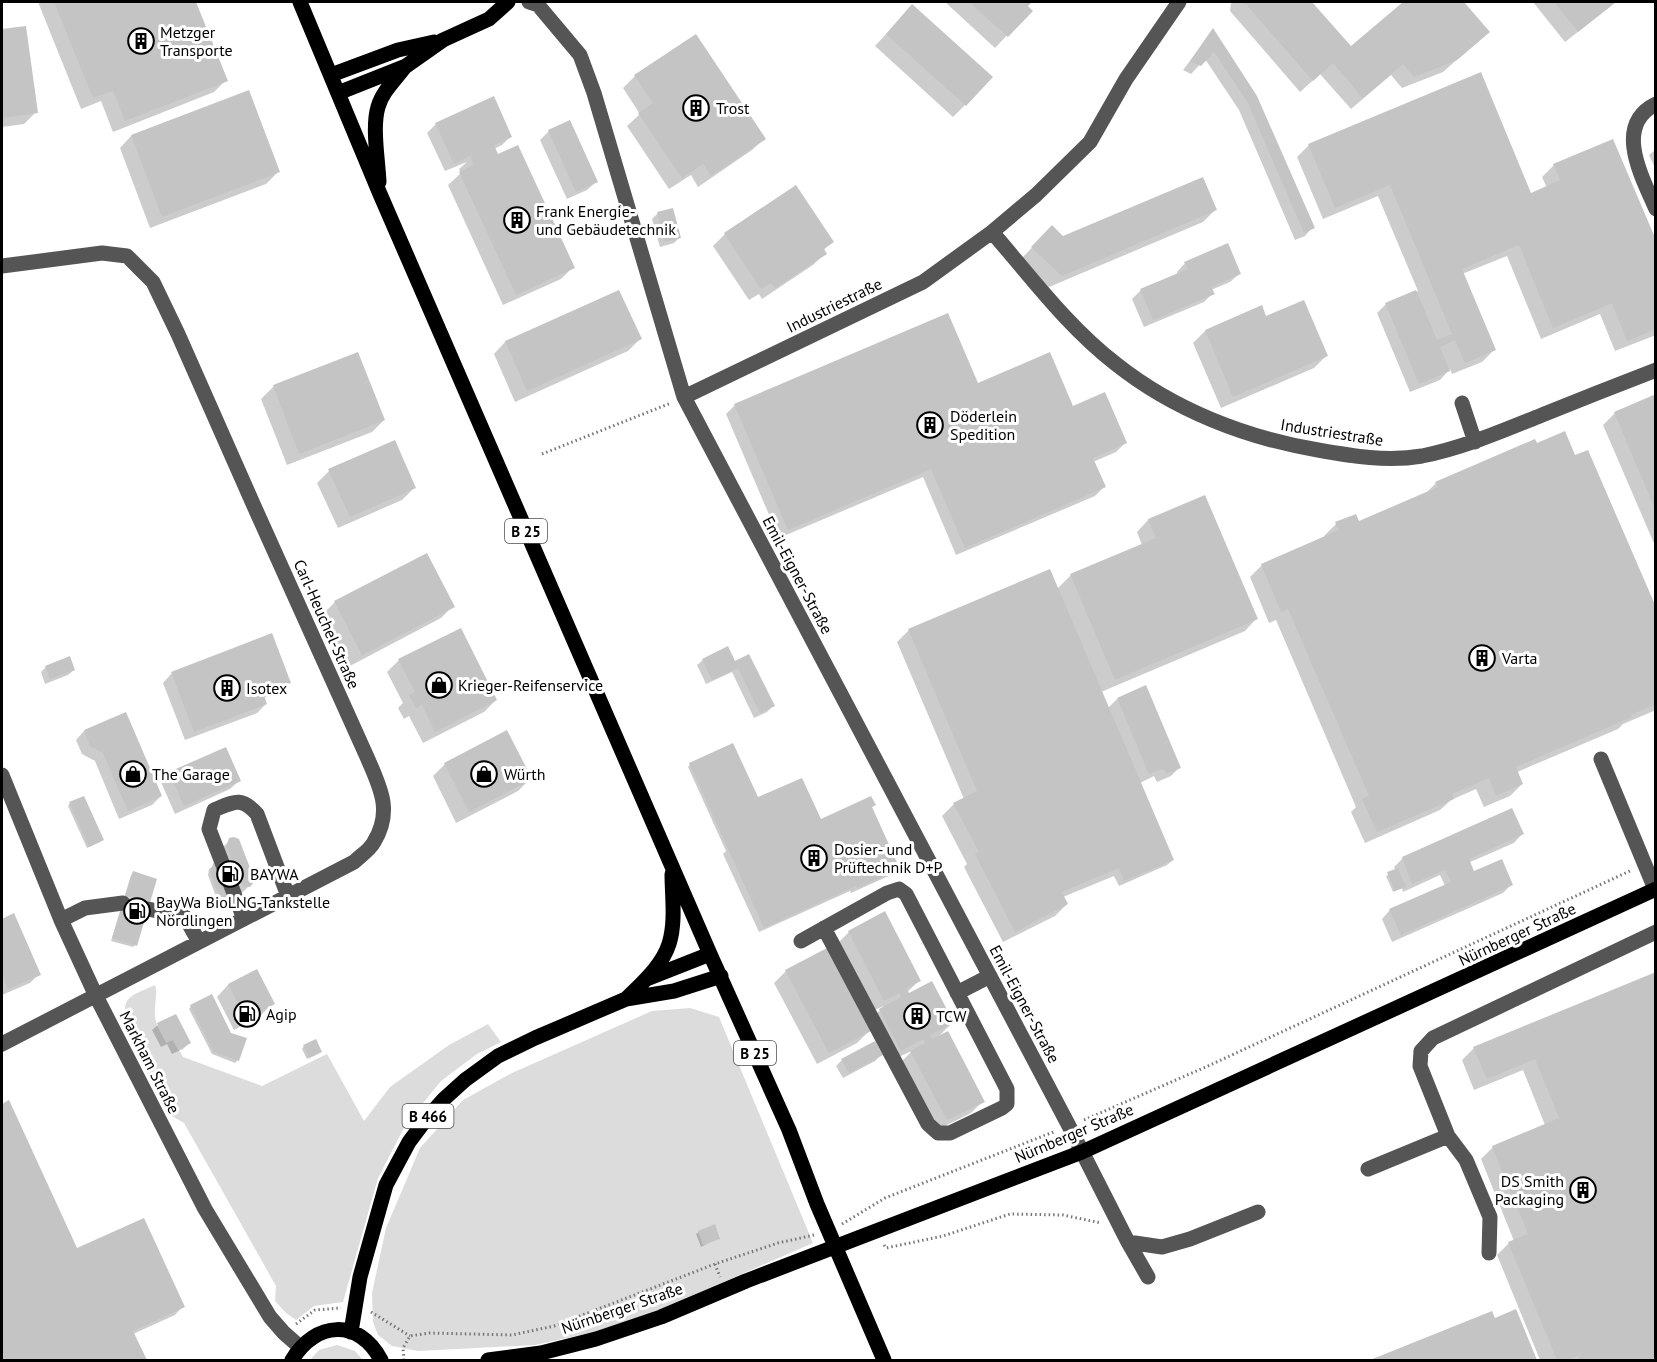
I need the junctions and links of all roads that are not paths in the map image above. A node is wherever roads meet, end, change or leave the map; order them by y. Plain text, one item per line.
1 (300, 2) edge
2 (508, 2) edge
3 (529, 2) edge
4 (1179, 2) edge
5 (443, 40) junction
6 (406, 66) junction
7 (331, 75) junction
8 (338, 93) junction
9 (1656, 104) edge
10 (380, 194) junction
11 (1656, 209) edge
12 (992, 232) junction
13 (2, 266) edge
14 (1656, 370) edge
15 (684, 398) junction
16 (1462, 403) dead end
17 (1475, 442) junction
18 (1601, 759) dead end
19 (2, 775) edge
20 (673, 867) junction
21 (1655, 889) edge
22 (288, 896) junction
23 (123, 903) tunnel mouth
24 (148, 909) tunnel mouth
25 (244, 919) junction
26 (62, 920) junction
27 (824, 928) junction
28 (1656, 932) edge
29 (801, 941) dead end
30 (199, 942) junction
31 (710, 954) junction
32 (721, 976) junction
33 (990, 976) junction
34 (647, 979) junction
35 (957, 993) junction
36 (96, 996) junction
37 (626, 999) junction
38 (2, 1044) edge
39 (1448, 1136) junction
40 (1082, 1152) junction
41 (1368, 1169) dead end
42 (1258, 1212) dead end
43 (1128, 1242) junction
44 (1489, 1253) dead end
45 (1148, 1277) dead end
46 (351, 1332) junction
47 (300, 1347) junction
48 (292, 1360) edge
49 (381, 1360) edge
50 (488, 1360) edge
51 (884, 1360) edge

1 - 7 main road, B 25
2 - 5 main road
3 - 15 street, Emil-Eigner-Straße
4 - 12 street, Industriestraße
5 - 6 main road
5 - 7 main road
6 - 8 main road
6 - 10 main road
7 - 8 main road, B 25
8 - 10 main road, B 25
9 - 11 street
10 - 20 main road, B 25
12 - 15 street, Industriestraße
12 - 17 street, Industriestraße
13 - 22 street, Carl-Heuchel-Straße
14 - 17 street, Industriestraße
15 - 33 street, Emil-Eigner-Straße
16 - 17 street
18 - 21 street
19 - 26 street, Markham Straße
20 - 31 main road, B 25
20 - 34 main road, B 466
21 - 40 main road, Nürnberger Straße
22 - 25 street, Carl-Heuchel-Straße
22 - 25 street
23 - 26 street
24 - 30 street
25 - 30 street, Carl-Heuchel-Straße
26 - 36 street, Markham Straße
27 - 29 street
27 - 35 street
27 - 35 street
28 - 39 street
30 - 36 street, Carl-Heuchel-Straße
31 - 32 main road, B 25
31 - 34 main road, B 466
32 - 37 main road, B 466
32 - 51 main road, B 25
33 - 35 street
33 - 40 street, Emil-Eigner-Straße
34 - 37 main road, B 466
36 - 38 street, Carl-Heuchel-Straße
36 - 47 street, Markham Straße
37 - 46 main road, B 466
39 - 41 street
39 - 44 street
40 - 43 street, Emil-Eigner-Straße
40 - 50 main road, Nürnberger Straße
42 - 43 street
43 - 45 street, Emil-Eigner-Straße
46 - 47 main road
46 - 49 main road
47 - 48 main road

